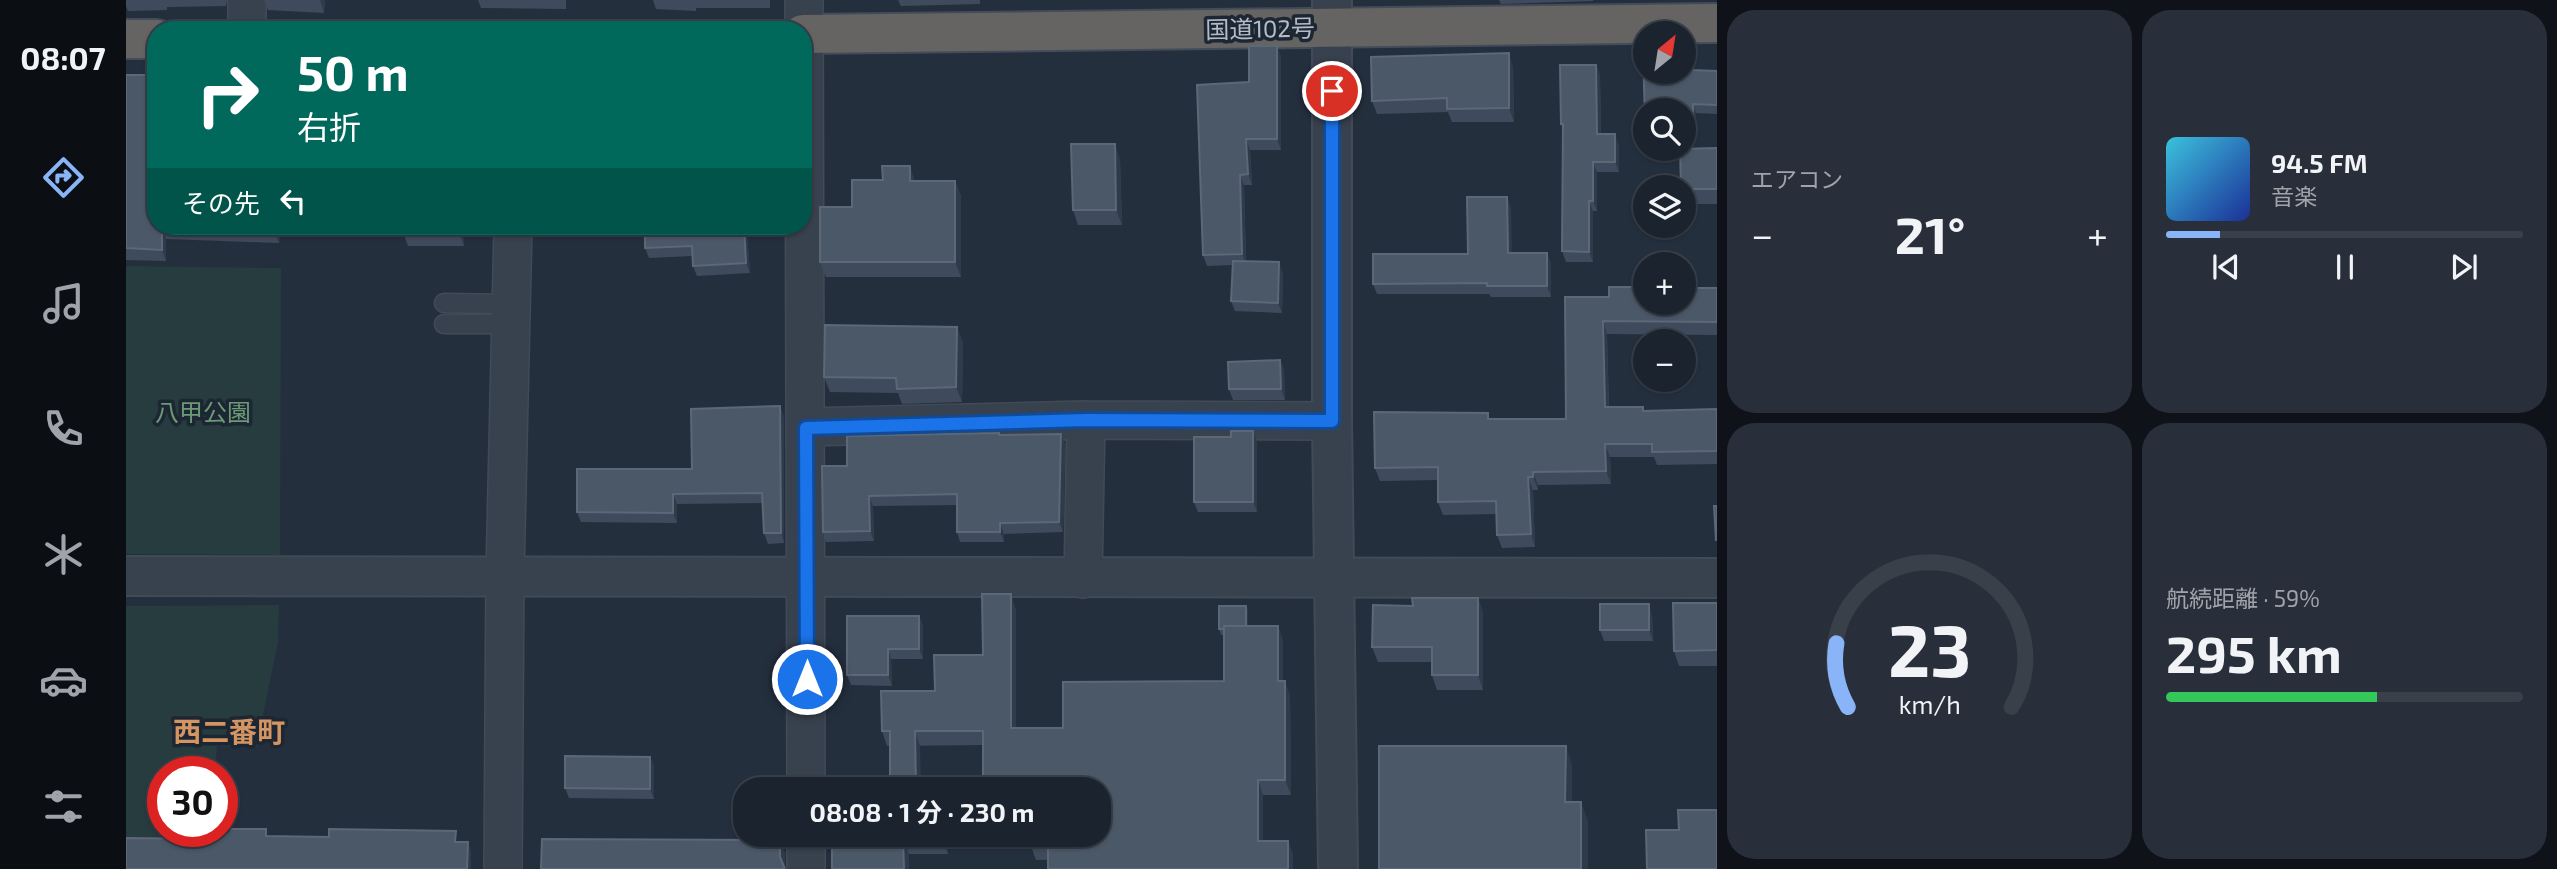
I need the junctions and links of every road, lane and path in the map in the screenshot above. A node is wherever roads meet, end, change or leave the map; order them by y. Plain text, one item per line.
1 (247, 0) edge
2 (804, 0) edge
3 (1332, 13) edge
4 (247, 21) edge
5 (804, 21) edge
6 (1717, 23) edge
7 (812, 34) edge
8 (126, 39) edge
9 (147, 39) edge
10 (513, 235) edge
11 (805, 235) edge
12 (444, 303) dead end
13 (511, 314) junction
14 (444, 324) dead end
15 (1086, 420) junction
16 (1332, 421) junction
17 (806, 428) junction
18 (505, 575) junction
19 (126, 576) edge
20 (807, 576) junction
21 (1717, 578) edge
22 (1083, 579) junction
23 (1333, 579) junction
24 (806, 777) edge
25 (806, 847) edge
26 (503, 869) edge
27 (806, 869) edge
28 (1338, 869) edge

1 - 4 street
2 - 5 street
3 - 6 highway, 国道102号
3 - 7 highway, 国道102号
3 - 16 street
8 - 9 highway
10 - 13 street
11 - 17 street
12 - 13 lane
13 - 14 lane
13 - 18 street
15 - 16 street
15 - 17 street
15 - 22 street
16 - 23 street
17 - 20 street
18 - 19 street
18 - 20 street
18 - 26 street
20 - 22 street
20 - 24 street
21 - 23 street
22 - 23 street
23 - 28 street
25 - 27 street

